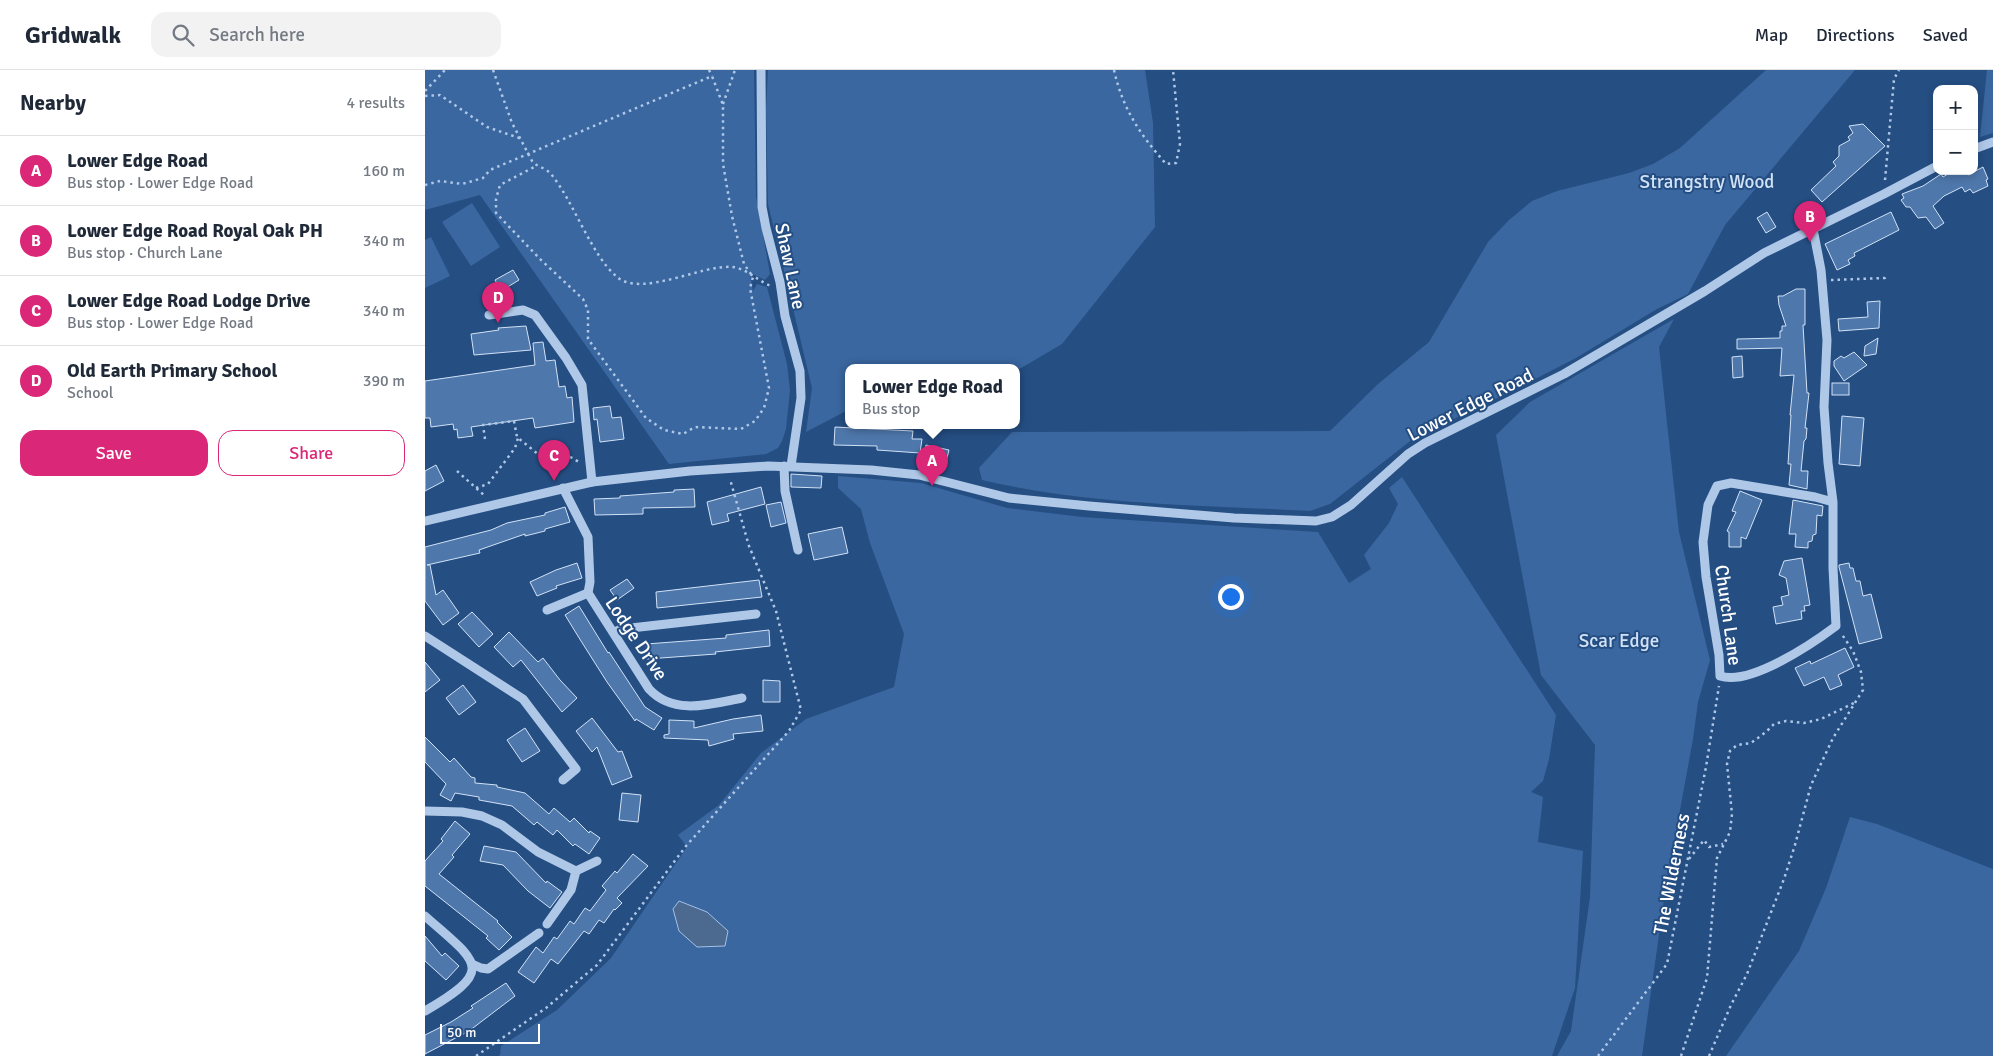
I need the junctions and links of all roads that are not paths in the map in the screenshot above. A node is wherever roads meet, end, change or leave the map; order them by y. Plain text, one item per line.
1 (761, 70) edge
2 (1993, 143) edge
3 (1978, 148) edge
4 (1933, 168) edge
5 (1813, 229) junction
6 (489, 315) dead end
7 (787, 466) junction
8 (592, 482) junction
9 (563, 488) junction
10 (1833, 502) junction
11 (425, 521) edge
12 (799, 550) dead end
13 (588, 593) junction
14 (547, 610) dead end
15 (756, 614) dead end
16 (614, 632) junction
17 (425, 636) edge
18 (742, 698) dead end
19 (563, 780) dead end
20 (425, 811) edge
21 (597, 860) dead end
22 (576, 871) junction
23 (425, 916) edge
24 (547, 924) dead end
25 (539, 934) dead end
26 (472, 964) junction
27 (425, 1011) edge

1 - 7 street, Shaw Lane
2 - 3 street
4 - 5 street, Lower Edge Road
5 - 7 street, Lower Edge Road
5 - 10 street
6 - 8 street
7 - 8 street, Lower Edge Road
7 - 12 street, Shaw Lane
8 - 9 street, Lower Edge Road
9 - 11 street, Lower Edge Road
9 - 13 street, Lodge Drive
10 - 10 street, Church Lane
13 - 14 street
13 - 16 street, Lodge Drive
15 - 16 street
16 - 18 street, Lodge Drive
17 - 19 street
20 - 22 street
21 - 22 street
22 - 24 street
23 - 26 street
25 - 26 street
26 - 27 street

